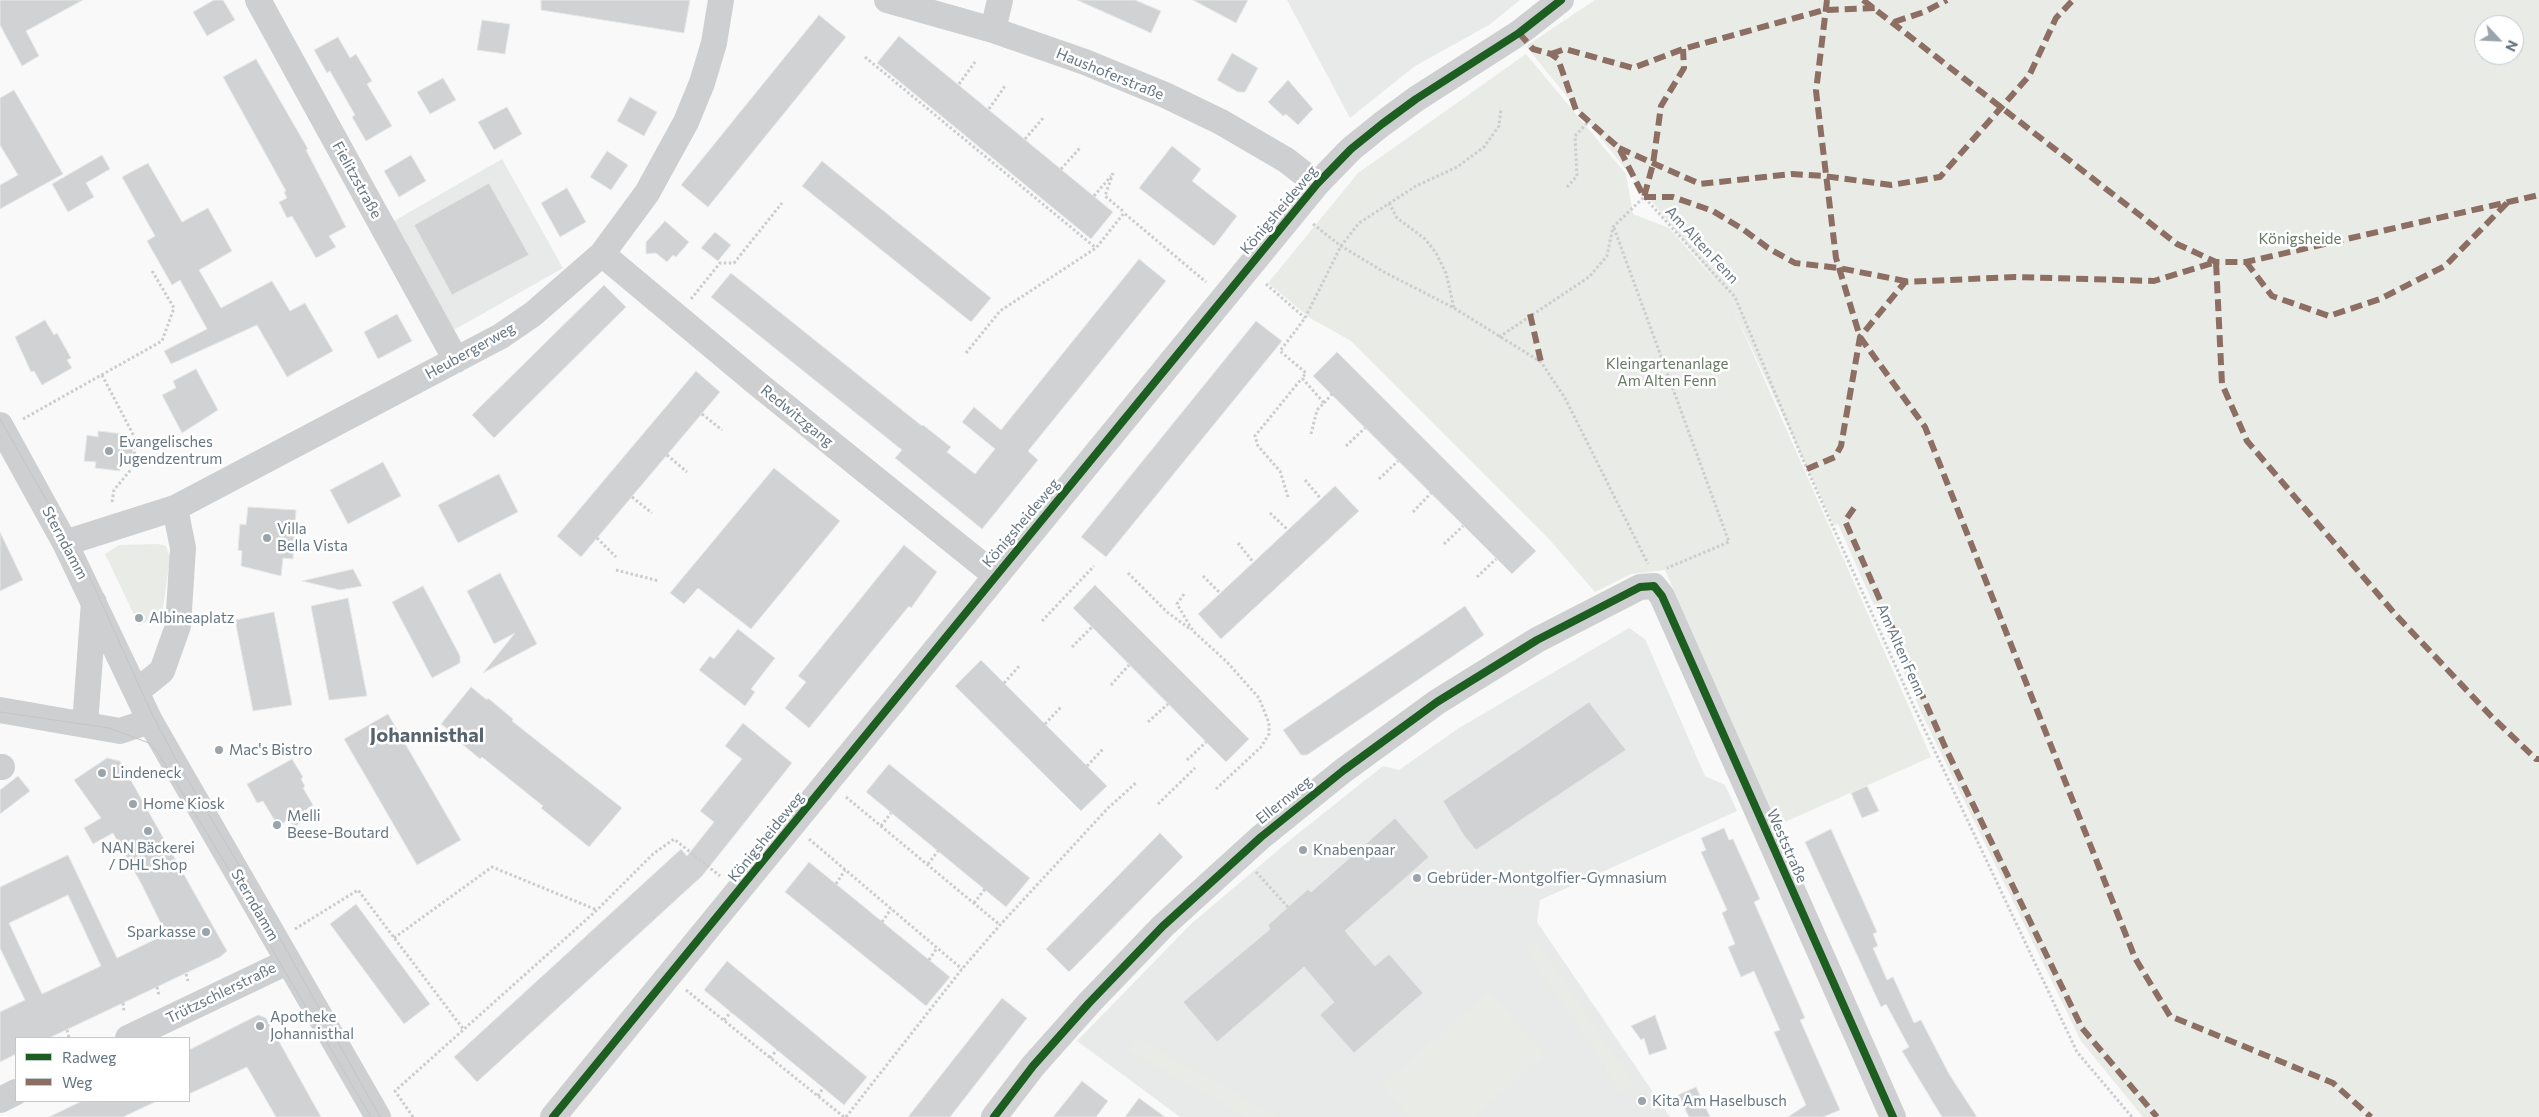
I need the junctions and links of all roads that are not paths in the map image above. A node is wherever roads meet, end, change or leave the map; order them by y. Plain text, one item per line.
1 (258, 0) edge
2 (721, 0) edge
3 (887, 0) edge
4 (1000, 0) edge
5 (1560, 0) edge
6 (993, 30) junction
7 (1317, 184) junction
8 (602, 254) junction
9 (456, 360) junction
10 (2, 428) edge
11 (175, 508) junction
12 (65, 543) junction
13 (996, 576) junction
14 (1653, 579) joint
15 (94, 601) junction
16 (136, 691) junction
17 (0, 710) edge
18 (150, 720) junction
19 (85, 726) junction
20 (282, 951) junction
21 (130, 1037) edge
22 (15, 1092) edge
23 (0, 1100) edge
24 (1882, 1113) edge
25 (556, 1116) edge
26 (378, 1117) edge
27 (994, 1117) edge

1 - 9 street, Fielitzstraße
2 - 8 street, Heubergerweg
3 - 6 street, Haushoferstraße
4 - 6 street
5 - 7 street, Königsheideweg
6 - 7 street, Haushoferstraße
7 - 13 street, Königsheideweg
8 - 9 street, Heubergerweg
8 - 13 street, Redwitzgang
9 - 11 street, Heubergerweg
10 - 12 street, Sterndamm
11 - 12 street, Heubergerweg
11 - 16 street
12 - 15 street, Sterndamm
13 - 25 street, Königsheideweg
14 - 24 street, Weststraße
14 - 27 street, Ellernweg
15 - 16 street, Sterndamm
15 - 19 street
16 - 18 street, Sterndamm
17 - 19 street
18 - 19 street
18 - 20 street, Sterndamm
20 - 21 street, Trützschlerstraße
20 - 26 street, Sterndamm
22 - 23 street

